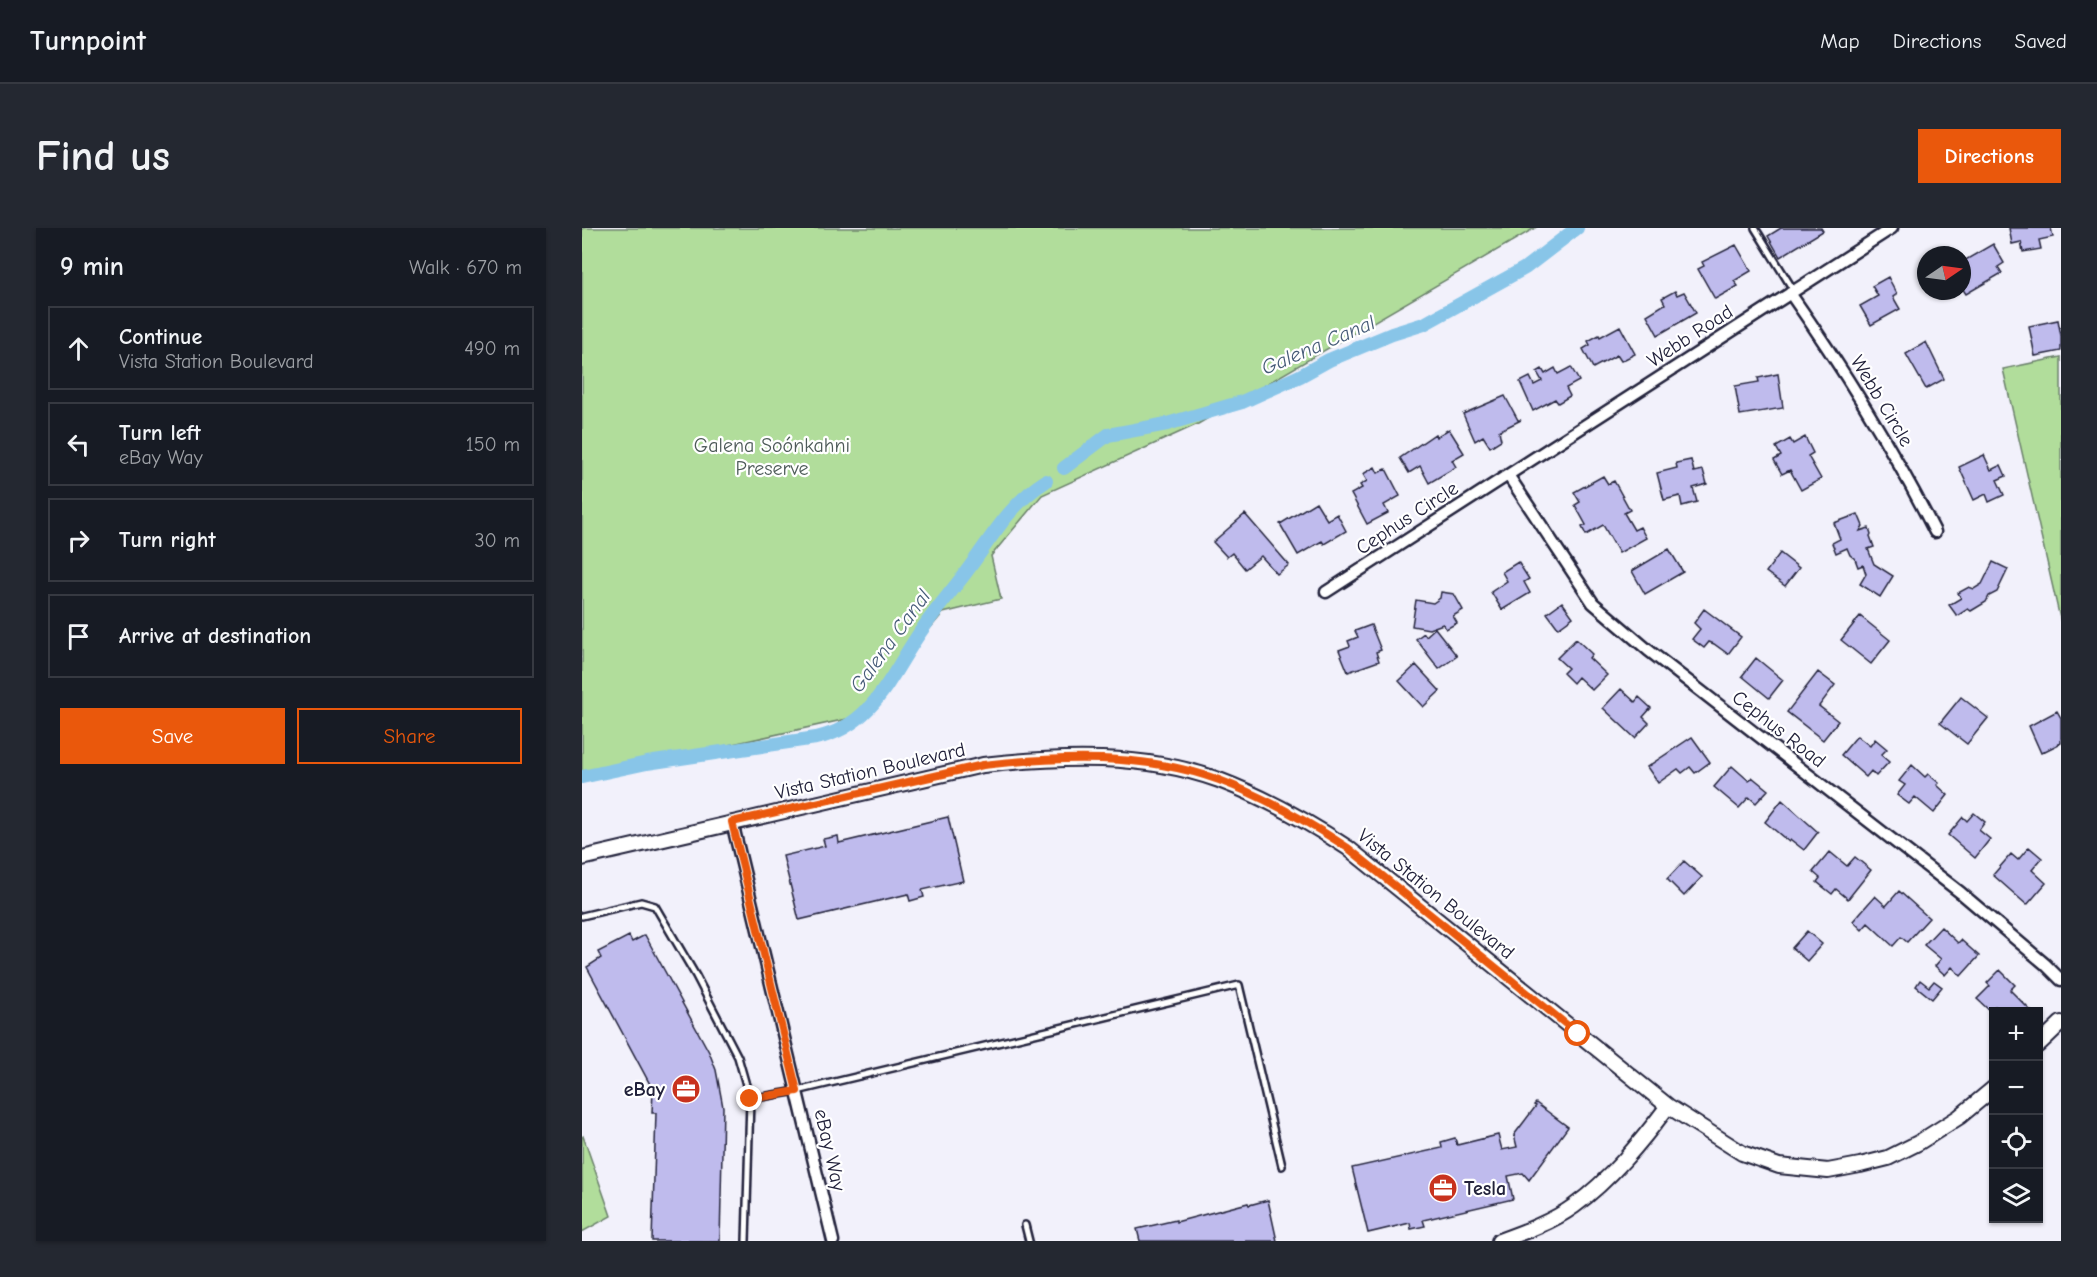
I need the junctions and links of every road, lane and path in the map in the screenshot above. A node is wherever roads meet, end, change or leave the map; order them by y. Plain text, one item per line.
1 (1755, 228) edge
2 (1892, 228) edge
3 (1792, 292) junction
4 (1508, 475) junction
5 (1935, 532) dead end
6 (1326, 592) dead end
7 (732, 822) junction
8 (582, 858) edge
9 (582, 916) edge
10 (2061, 980) edge
11 (2061, 1023) edge
12 (2043, 1040) edge
13 (797, 1091) junction
14 (1989, 1092) edge
15 (750, 1099) junction
16 (1668, 1106) junction
17 (1282, 1166) dead end
18 (1025, 1225) dead end
19 (1525, 1237) edge
20 (746, 1241) edge
21 (832, 1241) edge
22 (1029, 1241) edge
23 (1499, 1241) edge

1 - 3 lane
2 - 3 street, Webb Road
3 - 4 street, Webb Road
3 - 5 street, Webb Circle
4 - 6 street, Cephus Circle
4 - 10 street, Cephus Road
7 - 8 street, Vista Station Boulevard
7 - 13 street, eBay Way
7 - 16 street, Vista Station Boulevard
9 - 15 lane
11 - 12 street
13 - 15 lane
13 - 17 lane
13 - 21 street, eBay Way
14 - 16 street, Vista Station Boulevard
15 - 20 lane
16 - 19 street
18 - 22 lane
19 - 23 street

